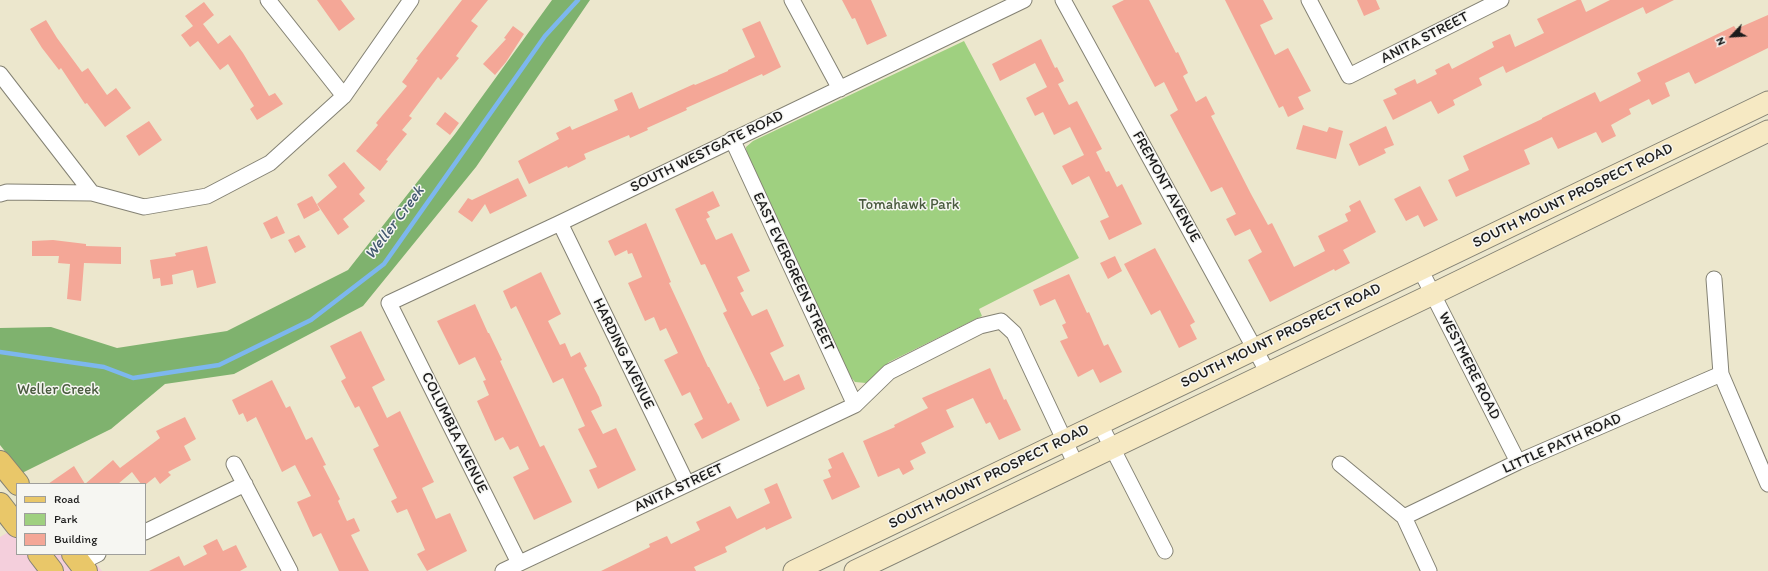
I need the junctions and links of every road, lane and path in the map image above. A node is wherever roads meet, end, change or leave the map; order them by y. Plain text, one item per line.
1 (268, 0) edge
2 (411, 0) edge
3 (792, 0) edge
4 (1024, 0) edge
5 (1063, 0) edge
6 (1308, 0) edge
7 (1501, 0) edge
8 (0, 74) edge
9 (840, 89) junction
10 (344, 96) junction
11 (1768, 102) edge
12 (1768, 131) edge
13 (732, 139) junction
14 (92, 193) junction
15 (0, 194) edge
16 (560, 223) junction
17 (1420, 269) junction
18 (1714, 279) dead end
19 (1433, 294) junction
20 (389, 303) joint
21 (1255, 349) junction
22 (1268, 373) junction
23 (1721, 374) junction
24 (855, 405) junction
25 (1100, 424) junction
26 (1065, 441) junction
27 (1112, 448) junction
28 (0, 462) edge
29 (1518, 462) junction
30 (234, 464) dead end
31 (1340, 464) dead end
32 (1076, 465) junction
33 (17, 483) edge
34 (245, 484) junction
35 (687, 484) junction
36 (1768, 484) edge
37 (0, 504) edge
38 (1404, 517) junction
39 (16, 525) edge
40 (146, 532) edge
41 (1165, 551) dead end
42 (40, 555) edge
43 (518, 563) junction
44 (52, 571) edge
45 (290, 571) edge
46 (503, 571) edge
47 (794, 571) edge
48 (856, 571) edge
49 (1429, 571) edge

1 - 10 street
2 - 10 street
3 - 9 street
4 - 9 street, SOUTH WESTGATE ROAD
5 - 21 street, FREMONT AVENUE
6 - 7 street, ANITA STREET
8 - 14 street
9 - 13 street, SOUTH WESTGATE ROAD
10 - 14 street
11 - 17 main road, SOUTH MOUNT PROSPECT ROAD
12 - 19 main road, SOUTH MOUNT PROSPECT ROAD
13 - 16 street, SOUTH WESTGATE ROAD
13 - 24 street, EAST EVERGREEN STREET
14 - 15 street
16 - 20 street, SOUTH WESTGATE ROAD
16 - 35 street, HARDING AVENUE
17 - 19 street, WESTMERE ROAD
17 - 21 main road, SOUTH MOUNT PROSPECT ROAD
18 - 23 street
19 - 22 main road, SOUTH MOUNT PROSPECT ROAD
19 - 29 street, WESTMERE ROAD
20 - 43 street, COLUMBIA AVENUE
21 - 22 street, FREMONT AVENUE
21 - 25 main road, SOUTH MOUNT PROSPECT ROAD
22 - 27 main road, SOUTH MOUNT PROSPECT ROAD
23 - 29 street, LITTLE PATH ROAD
23 - 36 street
24 - 26 street, ANITA STREET
24 - 35 street, ANITA STREET
25 - 26 main road, SOUTH MOUNT PROSPECT ROAD
25 - 27 street
26 - 32 street
26 - 47 main road, SOUTH MOUNT PROSPECT ROAD
27 - 32 main road, SOUTH MOUNT PROSPECT ROAD
27 - 41 street
28 - 33 main road
29 - 38 street, LITTLE PATH ROAD
30 - 34 street
31 - 38 street
32 - 48 main road, SOUTH MOUNT PROSPECT ROAD
34 - 40 street
34 - 45 street
35 - 43 street, ANITA STREET
37 - 39 main road
38 - 49 street
42 - 44 main road
43 - 46 street, ANITA STREET

